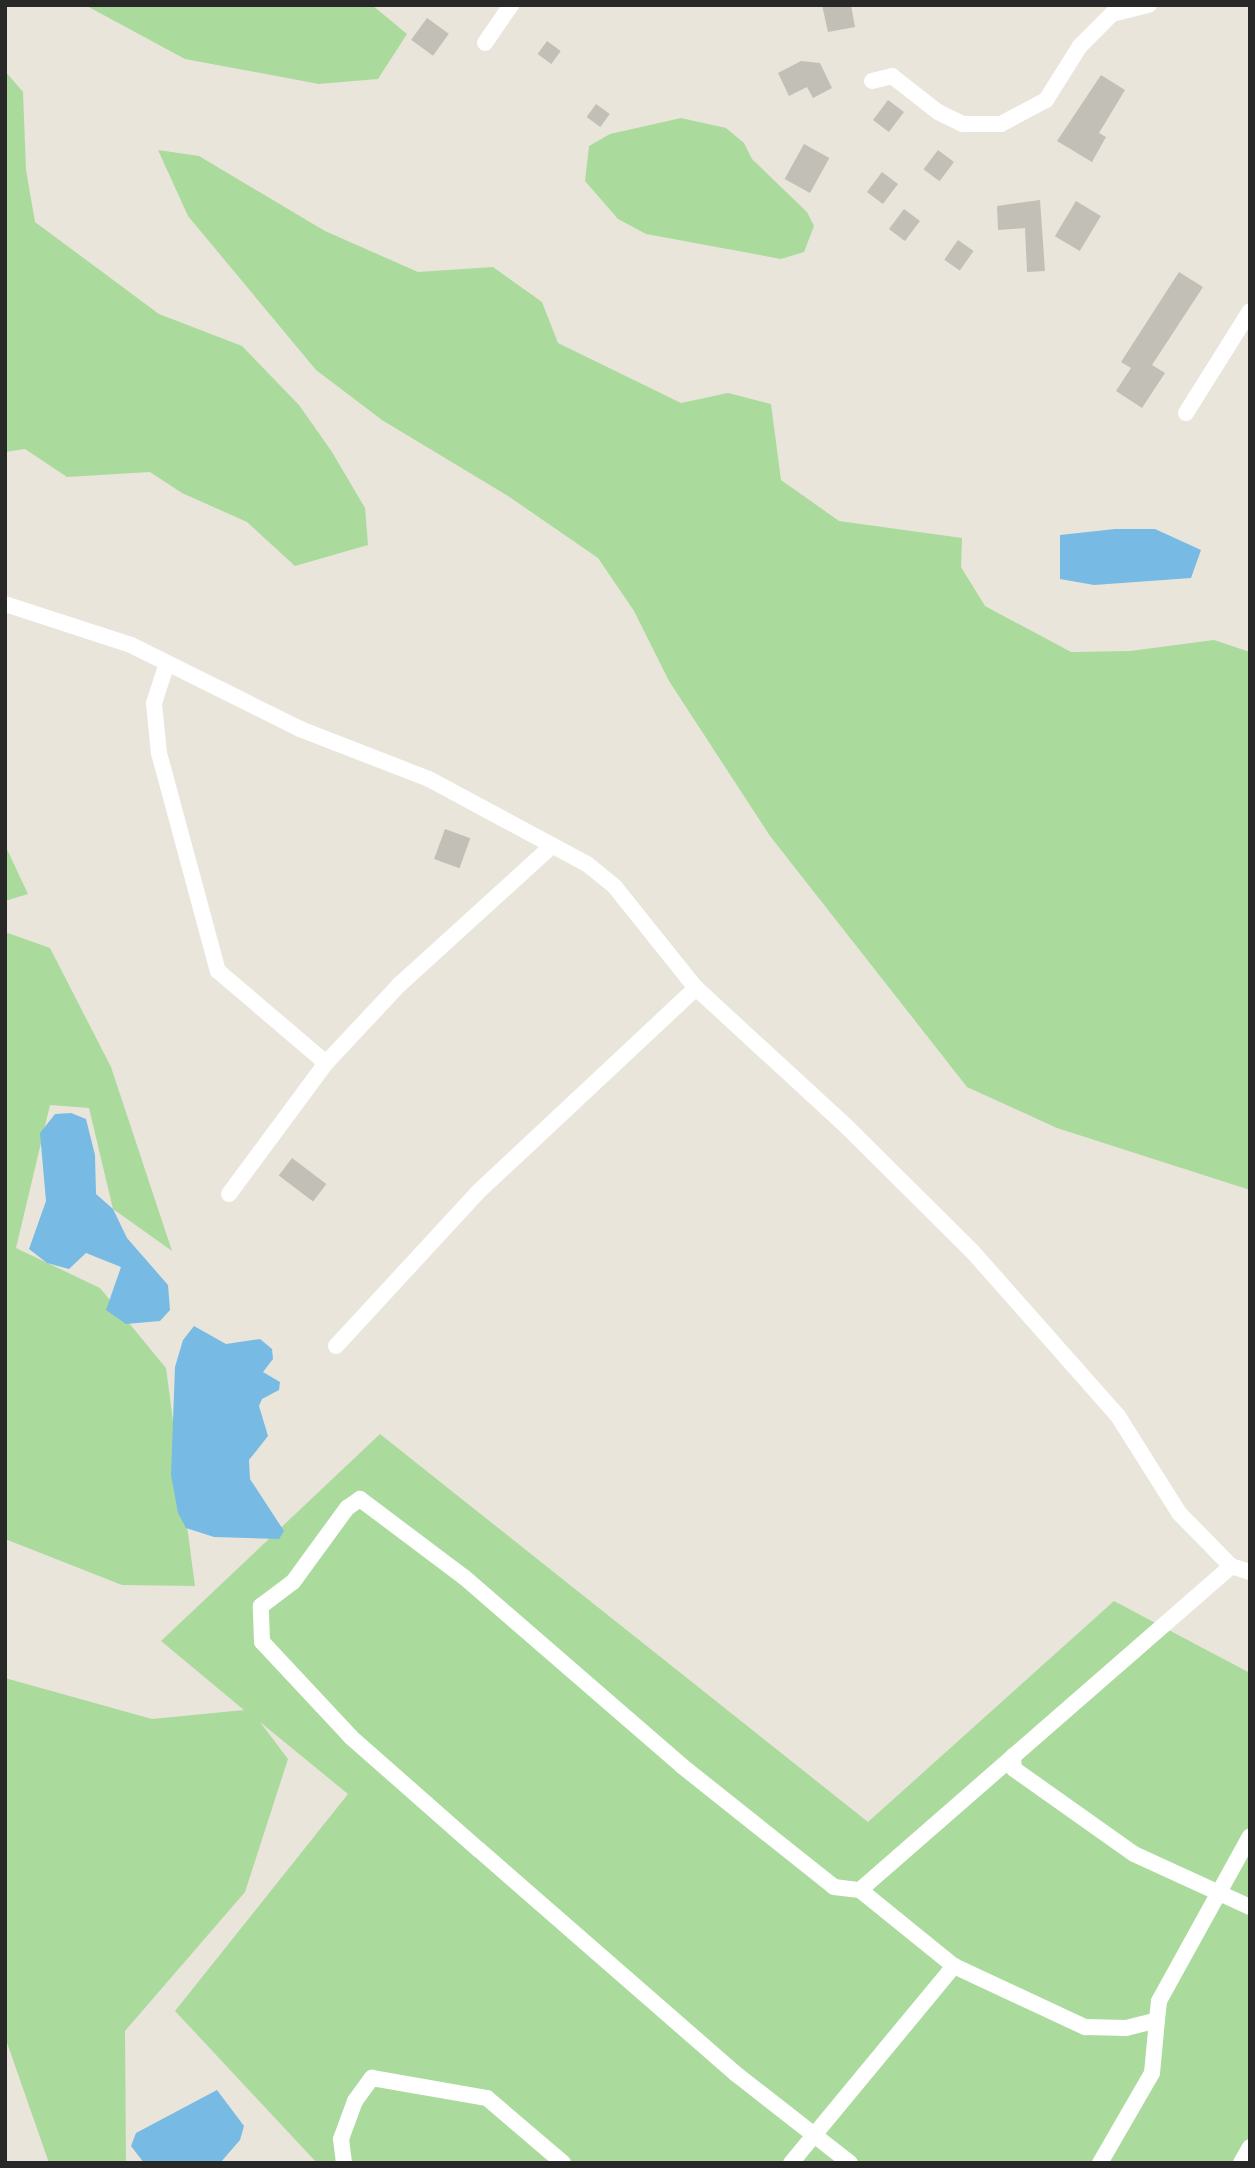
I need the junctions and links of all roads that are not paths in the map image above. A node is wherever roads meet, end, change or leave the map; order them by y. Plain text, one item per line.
1 (511, 5) edge
2 (1149, 5) edge
3 (485, 43) dead end
4 (872, 81) dead end
5 (1250, 311) edge
6 (1185, 413) dead end
7 (5, 604) edge
8 (167, 663) junction
9 (552, 846) junction
10 (696, 988) junction
11 (326, 1063) junction
12 (229, 1194) dead end
13 (336, 1346) dead end
14 (1231, 1566) junction
15 (1250, 1572) edge
16 (1013, 1756) junction
17 (1250, 1836) edge
18 (860, 1890) junction
19 (1220, 1892) junction
20 (1250, 1907) edge
21 (954, 1966) junction
22 (1157, 2020) junction
23 (815, 2133) junction
24 (1250, 2147) edge
25 (344, 2163) edge
26 (563, 2163) edge
27 (790, 2163) edge
28 (850, 2163) edge
29 (1100, 2163) edge
30 (1241, 2163) edge

1 - 3 street
2 - 4 street
5 - 6 street
7 - 8 street
8 - 9 street
8 - 11 street
9 - 10 street
9 - 11 street
10 - 13 street
10 - 14 street
11 - 12 street
14 - 15 street
14 - 16 street
16 - 18 street
16 - 19 street
17 - 19 street
18 - 21 street
18 - 23 street
19 - 20 street
19 - 22 street
21 - 22 street
21 - 23 street
22 - 29 street
23 - 27 street
23 - 28 street
24 - 30 street
25 - 26 street

